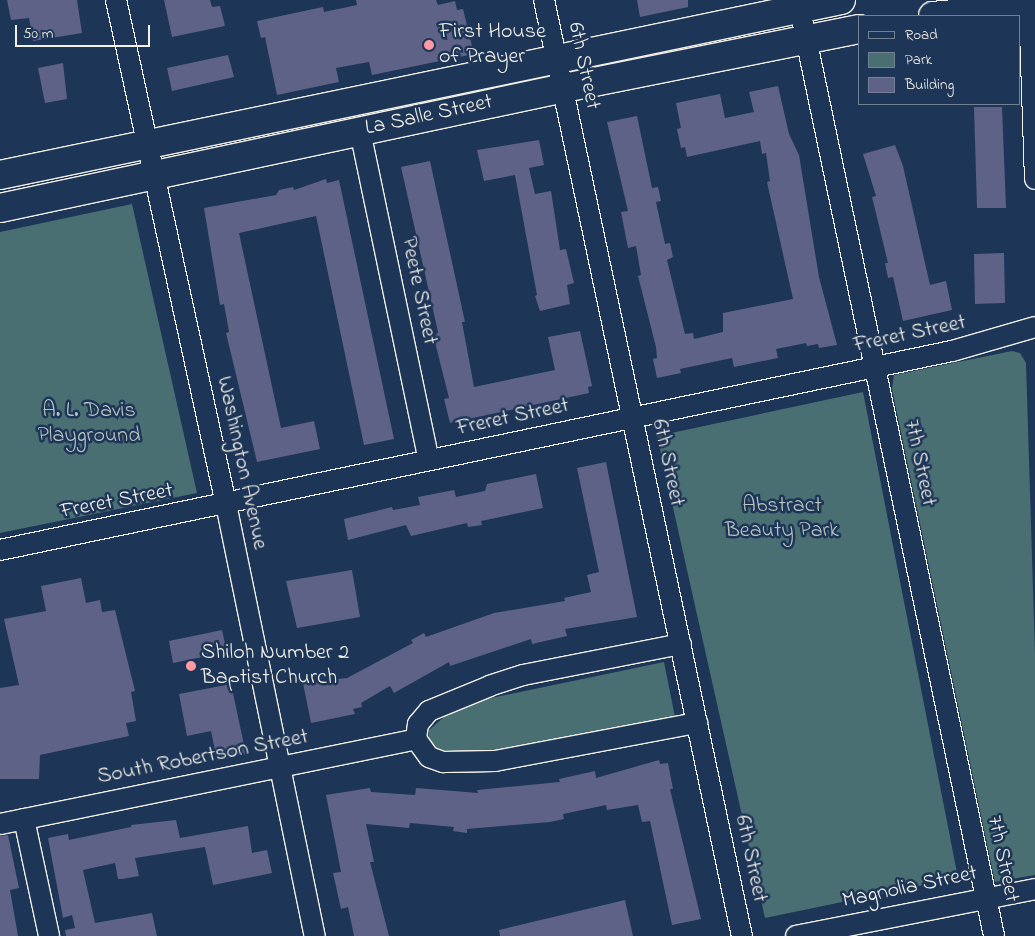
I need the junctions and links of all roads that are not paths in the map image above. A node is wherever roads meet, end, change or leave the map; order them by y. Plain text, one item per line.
1 (116, 0) edge
2 (544, 0) edge
3 (841, 0) edge
4 (799, 4) edge
5 (1031, 4) edge
6 (942, 15) edge
7 (858, 28) edge
8 (806, 38) junction
9 (557, 58) junction
10 (564, 88) junction
11 (360, 131) junction
12 (146, 144) junction
13 (0, 175) edge
14 (153, 176) junction
15 (1035, 179) edge
16 (0, 208) edge
17 (1035, 327) edge
18 (874, 368) junction
19 (633, 417) junction
20 (429, 460) junction
21 (226, 504) junction
22 (0, 550) edge
23 (681, 644) junction
24 (697, 723) junction
25 (416, 740) junction
26 (280, 767) junction
27 (24, 819) junction
28 (0, 824) edge
29 (1035, 888) edge
30 (986, 897) junction
31 (49, 936) edge
32 (315, 936) edge
33 (742, 936) edge
34 (796, 936) edge
35 (994, 936) edge

1 - 12 street, Washington Avenue
2 - 9 street, 6th Street
3 - 4 street, La Salle Street
4 - 8 street, 7th Street
4 - 9 street, La Salle Street
5 - 6 street
5 - 15 street
7 - 8 street, La Salle Street
8 - 10 street, La Salle Street
8 - 18 street, 7th Street
9 - 10 street, 6th Street
9 - 12 street, La Salle Street
10 - 11 street, La Salle Street
10 - 19 street, 6th Street
11 - 14 street, La Salle Street
11 - 20 street, Peete Street
12 - 13 street, La Salle Street
12 - 14 street, Washington Avenue
14 - 16 street, La Salle Street
14 - 21 street, Washington Avenue
17 - 18 street, Freret Street
18 - 19 street, Freret Street
18 - 30 street, 7th Street
19 - 20 street, Freret Street
19 - 23 street, 6th Street
20 - 21 street, Freret Street
21 - 22 street, Freret Street
21 - 26 street, Washington Avenue
23 - 24 street, 6th Street
23 - 25 street
24 - 25 street
24 - 33 street, 6th Street
25 - 26 street, South Robertson Street
26 - 27 street, South Robertson Street
26 - 32 street, Washington Avenue
27 - 28 street, South Robertson Street
27 - 31 street
29 - 30 street, Magnolia Street
30 - 34 street, Magnolia Street
30 - 35 street, 7th Street

